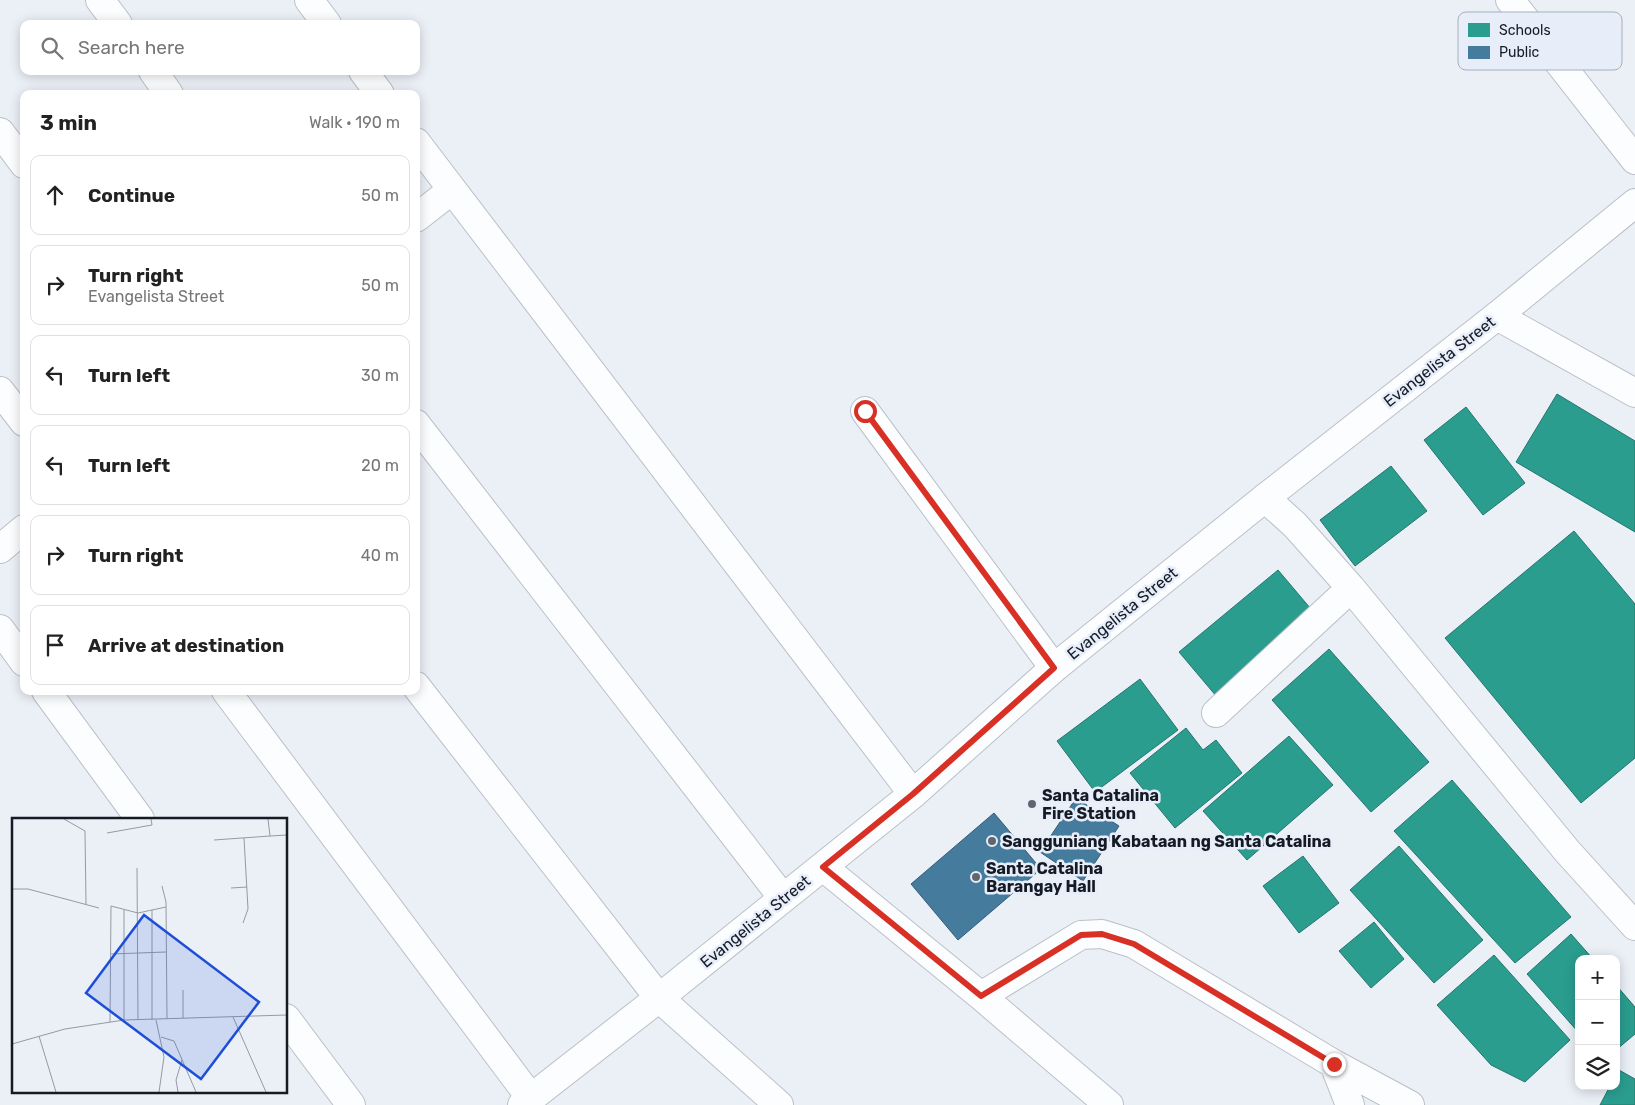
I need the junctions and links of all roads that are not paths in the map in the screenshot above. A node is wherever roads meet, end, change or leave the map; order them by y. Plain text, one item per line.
1 (100, 0) edge
2 (308, 0) edge
3 (1510, 0) edge
4 (1519, 12) edge
5 (115, 20) edge
6 (323, 20) edge
7 (1565, 70) edge
8 (155, 75) edge
9 (365, 75) edge
10 (166, 90) edge
11 (377, 90) edge
12 (0, 132) edge
13 (420, 147) edge
14 (20, 159) edge
15 (1635, 160) edge
16 (452, 190) junction
17 (1635, 203) edge
18 (420, 215) edge
19 (1497, 316) junction
20 (0, 391) edge
21 (1635, 394) edge
22 (865, 411) dead end
23 (20, 417) edge
24 (420, 429) edge
25 (1265, 498) junction
26 (20, 532) edge
27 (0, 548) edge
28 (1351, 588) junction
29 (0, 629) edge
30 (20, 656) edge
31 (1054, 668) junction
32 (420, 691) edge
33 (49, 695) edge
34 (229, 695) edge
35 (1216, 713) dead end
36 (913, 794) junction
37 (139, 818) edge
38 (823, 867) junction
39 (783, 898) junction
40 (1635, 926) edge
41 (981, 996) junction
42 (659, 998) junction
43 (288, 1021) edge
44 (1334, 1064) junction
45 (526, 1101) edge
46 (350, 1105) edge
47 (779, 1105) edge
48 (1109, 1105) edge
49 (1350, 1105) edge
50 (1410, 1105) edge

1 - 5 street
2 - 6 street
3 - 4 street
7 - 15 street
8 - 10 street
9 - 11 street
12 - 14 street
13 - 16 street
16 - 18 street
16 - 36 street
17 - 19 street, Evangelista Street
19 - 21 street
19 - 25 street, Evangelista Street
20 - 23 street
22 - 31 street
24 - 39 street
25 - 28 street
25 - 31 street, Evangelista Street
26 - 27 street
28 - 35 street
28 - 40 street
29 - 30 street
31 - 36 street, Evangelista Street
32 - 42 street
33 - 37 street
34 - 45 street
36 - 38 street, Evangelista Street
38 - 39 street, Evangelista Street
38 - 41 street
39 - 42 street, Evangelista Street
41 - 44 street
41 - 48 street
42 - 45 street, Evangelista Street
42 - 47 street
43 - 46 street
44 - 49 street
44 - 50 street

